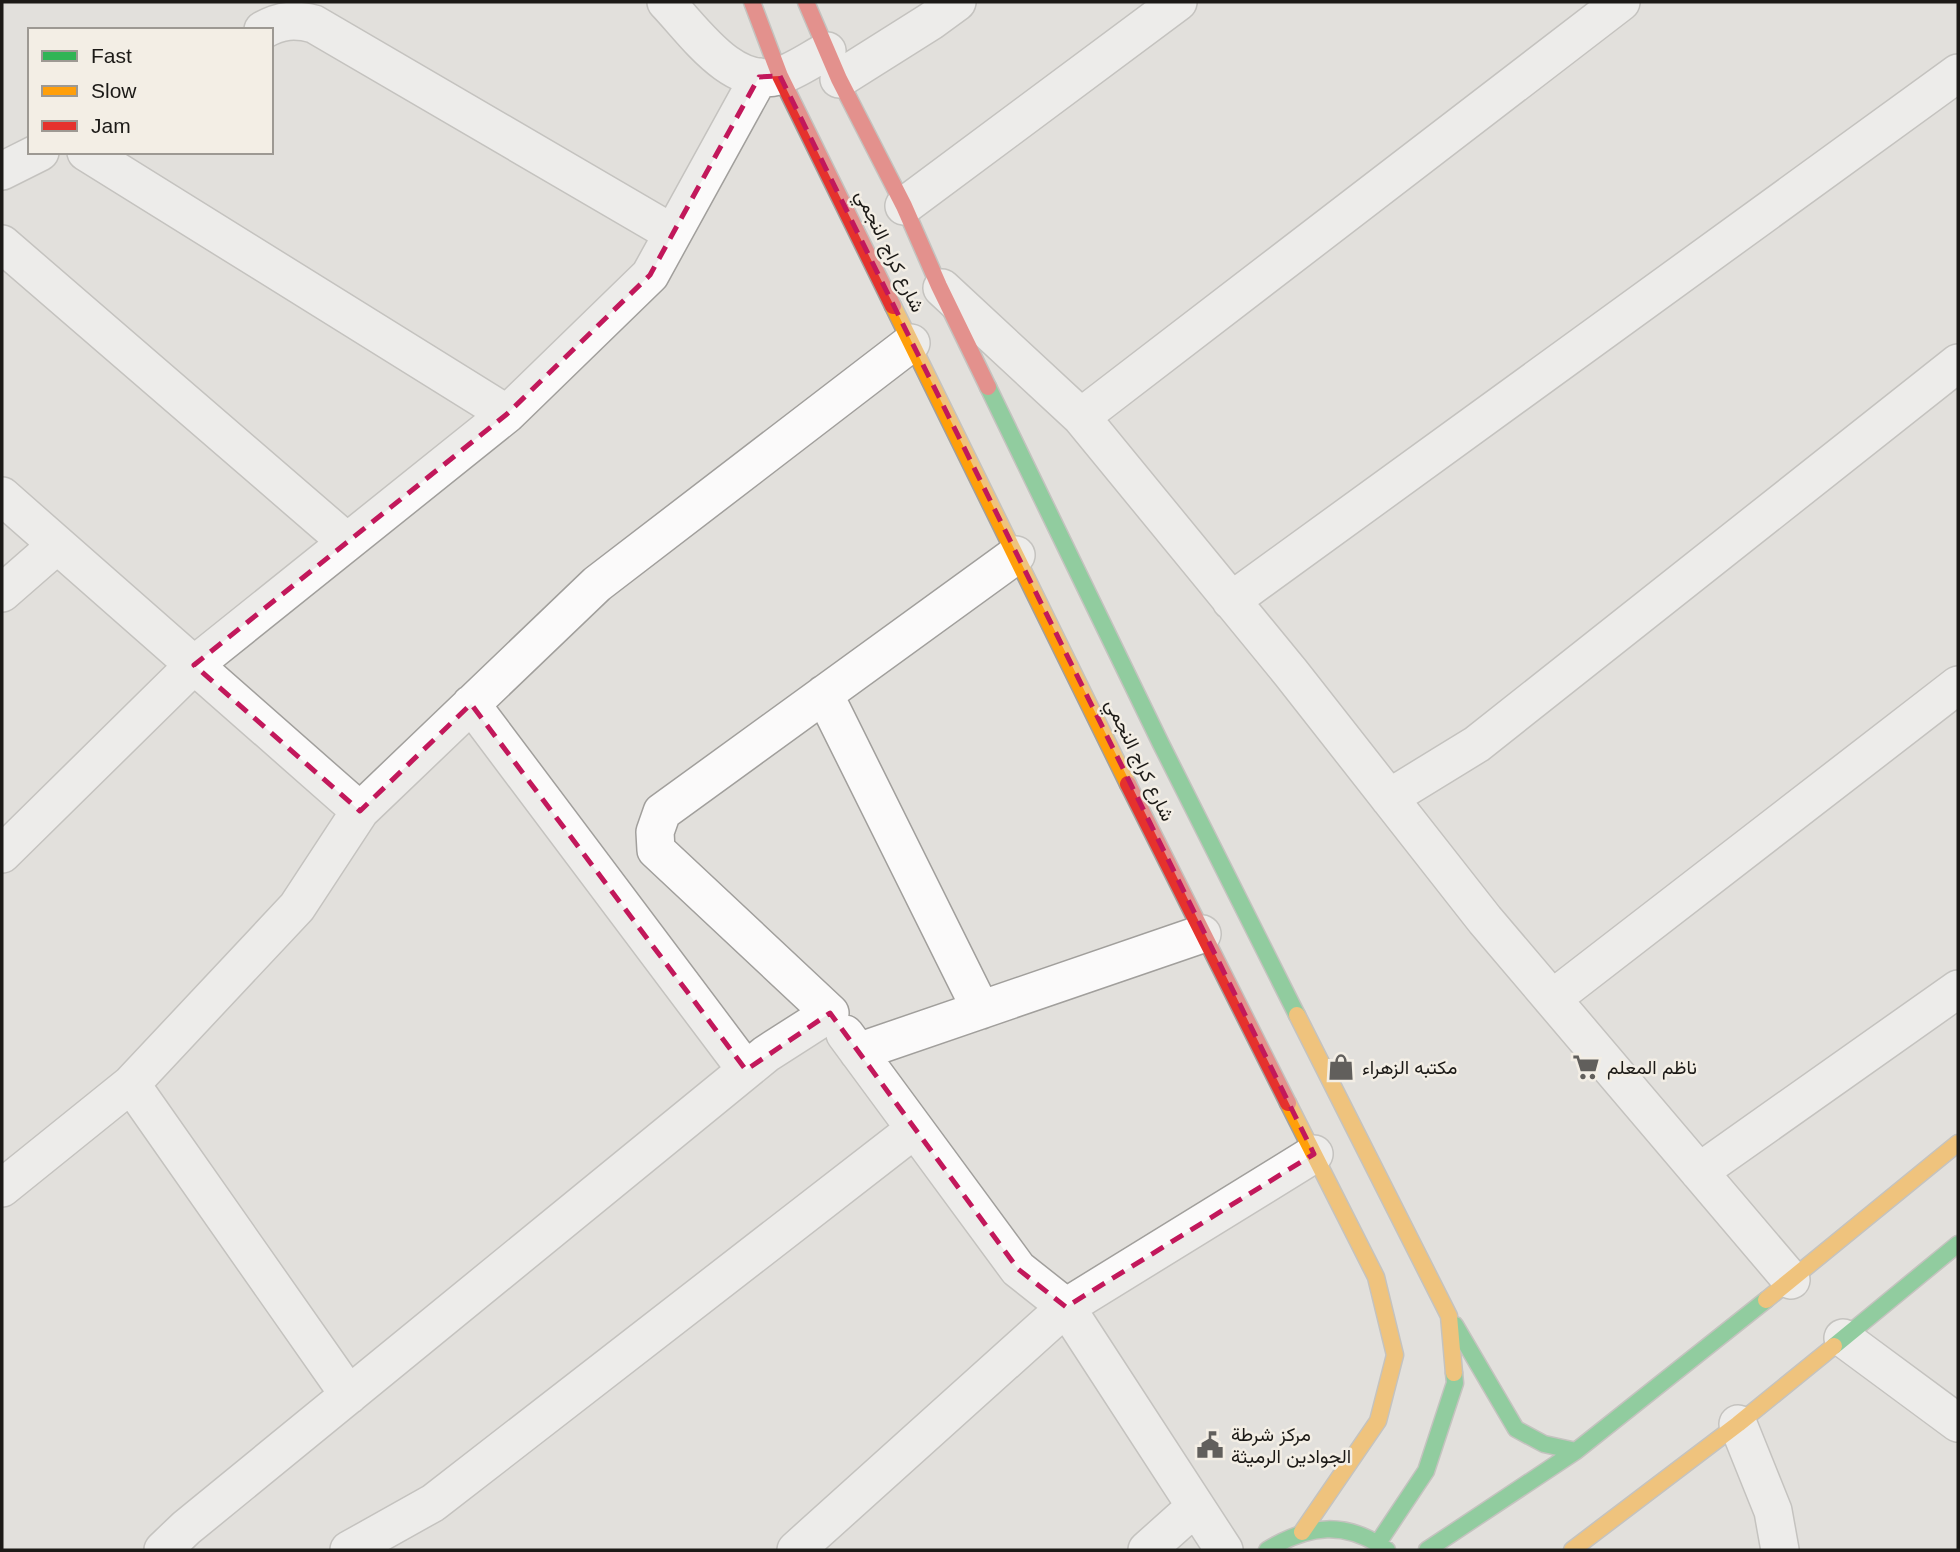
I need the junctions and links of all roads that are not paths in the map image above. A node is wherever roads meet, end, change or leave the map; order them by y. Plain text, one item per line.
1 (666, 2) edge
2 (752, 2) edge
3 (806, 2) edge
4 (957, 2) edge
5 (1178, 2) edge
6 (1621, 2) edge
7 (266, 28) edge
8 (833, 65) junction
9 (1958, 73) edge
10 (770, 76) junction
11 (36, 154) edge
12 (89, 154) edge
13 (2, 172) edge
14 (904, 206) junction
15 (672, 233) junction
16 (2, 244) edge
17 (939, 286) junction
18 (912, 342) junction
19 (1958, 363) edge
20 (507, 414) junction
21 (1081, 417) junction
22 (2, 496) edge
23 (347, 542) junction
24 (57, 545) junction
25 (1016, 555) junction
26 (2, 593) edge
27 (1231, 601) junction
28 (194, 665) junction
29 (1958, 685) edge
30 (824, 694) junction
31 (471, 704) junction
32 (1389, 798) junction
33 (360, 811) junction
34 (2, 854) edge
35 (1202, 934) junction
36 (1958, 989) edge
37 (1552, 999) junction
38 (981, 1010) junction
39 (830, 1013) junction
40 (858, 1052) junction
41 (746, 1070) junction
42 (131, 1084) junction
43 (915, 1129) junction
44 (1958, 1143) edge
45 (1314, 1154) junction
46 (1699, 1171) junction
47 (2, 1188) edge
48 (1958, 1244) edge
49 (1791, 1280) junction
50 (1066, 1307) junction
51 (1449, 1316) junction
52 (1843, 1338) junction
53 (349, 1395) junction
54 (1958, 1423) edge
55 (1738, 1424) junction
56 (1576, 1451) junction
57 (1195, 1507) junction
58 (1302, 1532) junction
59 (1383, 1547) edge
60 (163, 1550) edge
61 (349, 1550) edge
62 (796, 1550) edge
63 (1147, 1550) edge
64 (1224, 1550) edge
65 (1267, 1550) edge
66 (1427, 1550) edge
67 (1572, 1550) edge
68 (1780, 1550) edge

1 - 10 street
2 - 10 main road, شارع كراج النجمي
3 - 8 main road
4 - 8 street
5 - 14 street
6 - 21 street
7 - 15 street
8 - 10 street
8 - 14 main road
9 - 27 street
10 - 15 street
10 - 18 main road, شارع كراج النجمي
11 - 13 street
12 - 20 street
14 - 17 main road
15 - 20 street
16 - 23 street
17 - 21 street
17 - 51 main road
18 - 25 main road, شارع كراج النجمي
18 - 31 street
19 - 32 street
20 - 23 street
21 - 27 street
22 - 24 street
23 - 28 street
24 - 26 street
24 - 28 street
25 - 30 street
25 - 35 main road, شارع كراج النجمي
27 - 32 street
28 - 33 street
28 - 34 street
29 - 37 street
30 - 38 street
30 - 39 street
31 - 33 street
31 - 41 street
32 - 37 street
33 - 42 street
35 - 38 street
35 - 45 main road, شارع كراج النجمي
36 - 46 street
37 - 46 street
38 - 40 street
39 - 40 street
39 - 41 street
40 - 43 street
41 - 53 street
42 - 47 street
42 - 53 street
43 - 50 street
43 - 61 street
44 - 49 main road
45 - 50 street
45 - 58 main road, شارع كراج النجمي
46 - 49 street
48 - 52 main road
49 - 56 main road
50 - 57 street
50 - 62 street
51 - 56 main road
51 - 59 main road
52 - 54 street
52 - 55 main road
53 - 60 street
55 - 67 main road
55 - 68 street
56 - 66 main road
57 - 63 street
57 - 64 street
58 - 59 main road
58 - 65 main road

